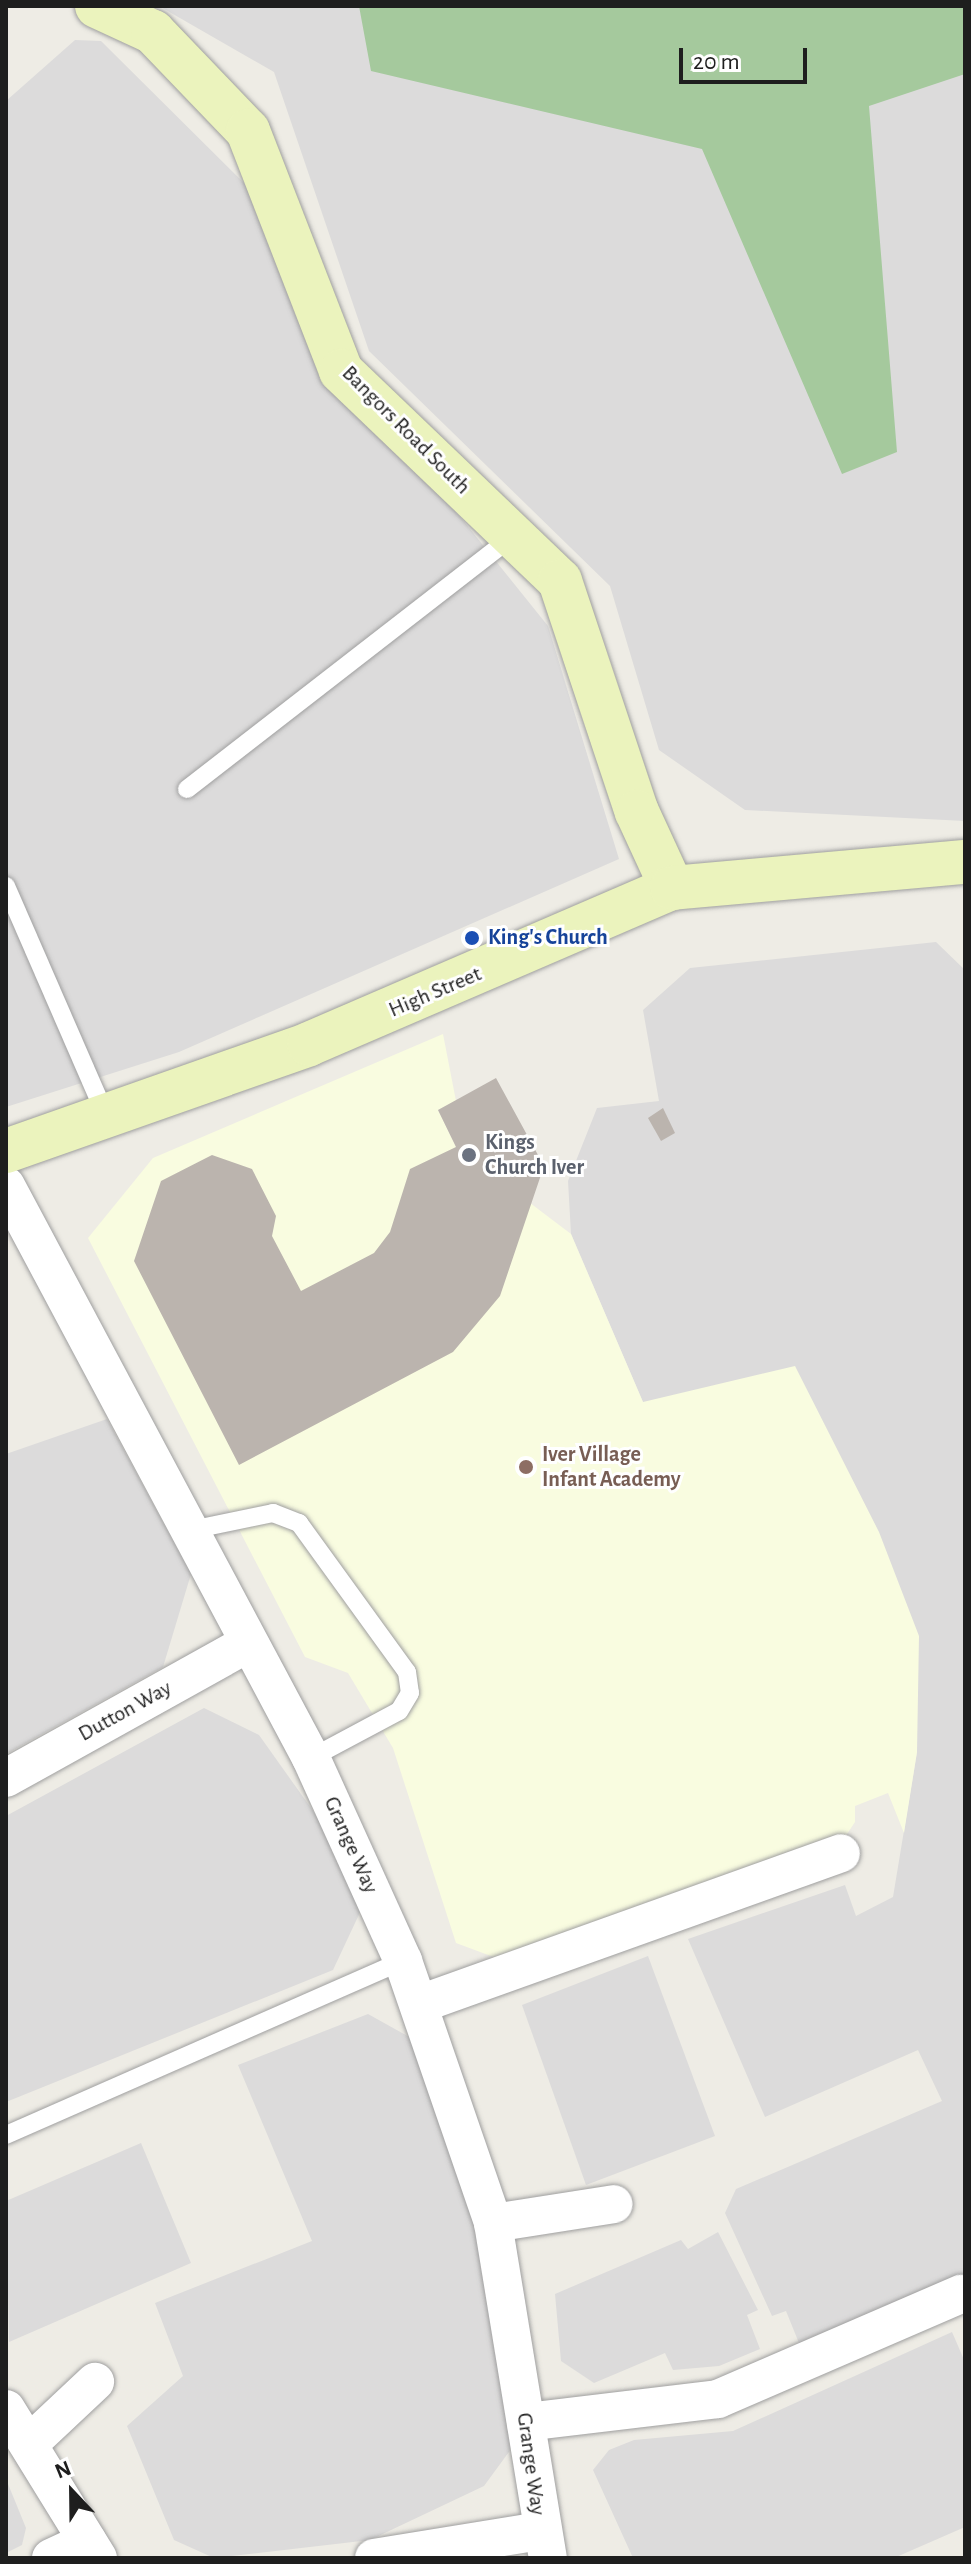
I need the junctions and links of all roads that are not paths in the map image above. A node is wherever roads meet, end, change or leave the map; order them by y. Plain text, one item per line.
1 (97, 6) edge
2 (513, 536) junction
3 (187, 789) dead end
4 (965, 862) edge
5 (6, 886) edge
6 (672, 888) junction
7 (106, 1116) junction
8 (6, 1151) edge
9 (6, 1186) edge
10 (186, 1531) junction
11 (245, 1645) junction
12 (311, 1758) junction
13 (6, 1778) edge
14 (841, 1853) dead end
15 (403, 1961) junction
16 (420, 2004) junction
17 (6, 2135) edge
18 (614, 2204) dead end
19 (493, 2223) junction
20 (961, 2294) dead end
21 (95, 2382) dead end
22 (6, 2409) edge
23 (526, 2422) junction
24 (31, 2442) junction
25 (544, 2544) edge
26 (92, 2550) edge
27 (51, 2558) edge
28 (374, 2558) edge

1 - 2 street, Bangors Road South
2 - 3 lane
2 - 6 street, Bangors Road South
4 - 6 street, High Street
5 - 7 lane
6 - 7 street, High Street
7 - 8 street, High Street
9 - 10 street, Grange Way
10 - 11 street, Grange Way
10 - 12 lane
11 - 12 street, Grange Way
11 - 13 street, Dutton Way
12 - 15 street, Grange Way
14 - 16 street
15 - 16 street, Grange Way
15 - 17 lane
16 - 19 street, Grange Way
18 - 19 street
19 - 23 street, Grange Way
20 - 23 street
21 - 24 street
22 - 24 street
23 - 25 street, Grange Way
24 - 26 street
25 - 28 street
26 - 27 street

